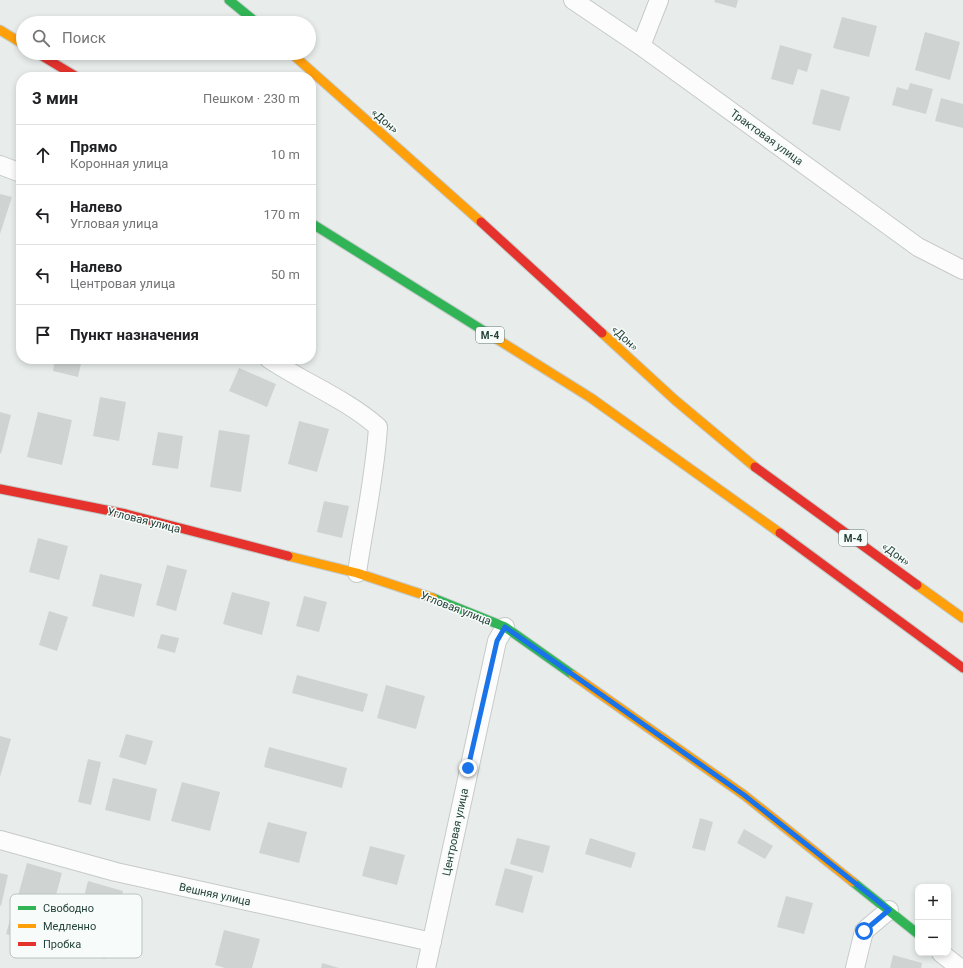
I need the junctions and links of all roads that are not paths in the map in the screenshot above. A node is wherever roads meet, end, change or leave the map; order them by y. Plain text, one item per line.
1 (229, 0) edge
2 (573, 0) edge
3 (658, 0) edge
4 (248, 16) edge
5 (0, 30) edge
6 (16, 40) edge
7 (641, 46) junction
8 (49, 60) edge
9 (299, 60) edge
10 (69, 72) edge
11 (312, 72) edge
12 (316, 75) edge
13 (0, 166) edge
14 (16, 171) edge
15 (316, 226) edge
16 (963, 270) edge
17 (276, 364) edge
18 (0, 489) edge
19 (357, 573) junction
20 (963, 618) edge
21 (505, 627) junction
22 (963, 668) edge
23 (0, 840) edge
24 (889, 910) junction
25 (915, 932) edge
26 (432, 942) junction
27 (945, 956) edge
28 (426, 968) edge
29 (855, 968) edge
30 (960, 968) edge

1 - 4 main road
2 - 7 street, Трактовая улица
3 - 7 street
5 - 6 main road
7 - 16 street, Трактовая улица
8 - 10 main road
9 - 11 main road, «Дон» / М-4
12 - 20 main road, «Дон» / М-4
13 - 14 street
15 - 22 main road, М-4
17 - 19 street
18 - 19 main road, Угловая улица
19 - 21 main road, Угловая улица
21 - 24 main road, Угловая улица
21 - 26 street, Центровая улица
23 - 26 street, Вешняя улица
24 - 25 main road, Угловая улица
24 - 29 street
26 - 28 street, Центровая улица
27 - 30 street

